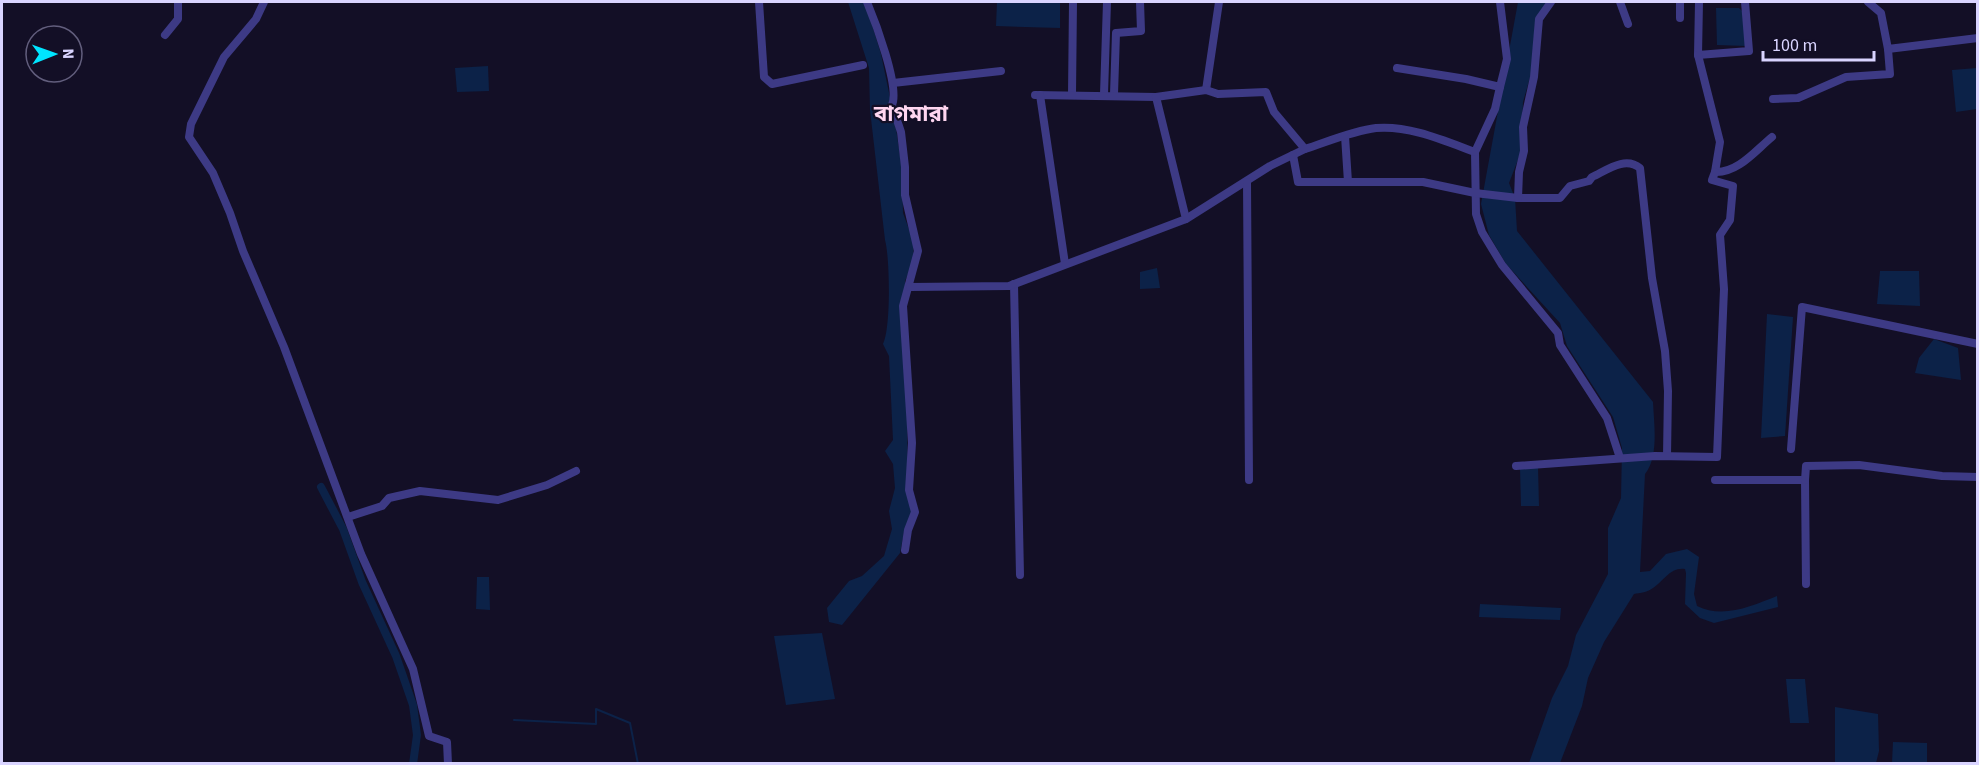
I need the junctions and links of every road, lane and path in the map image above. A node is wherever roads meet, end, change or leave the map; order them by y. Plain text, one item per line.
1 (178, 2) edge
2 (264, 2) edge
3 (759, 2) edge
4 (867, 2) edge
5 (1073, 2) edge
6 (1107, 2) edge
7 (1140, 2) edge
8 (1219, 2) edge
9 (1500, 2) edge
10 (1551, 2) edge
11 (1620, 2) edge
12 (1680, 2) edge
13 (1699, 2) edge
14 (1745, 2) edge
15 (1868, 2) edge
16 (1680, 18) dead end
17 (1628, 24) dead end
18 (165, 35) dead end
19 (1977, 38) edge
20 (1888, 49) junction
21 (1698, 55) junction
22 (863, 65) dead end
23 (1397, 68) dead end
24 (1000, 71) dead end
25 (893, 82) junction
26 (1500, 87) junction
27 (1206, 90) junction
28 (1072, 94) junction
29 (1109, 94) junction
30 (1156, 97) junction
31 (1773, 99) dead end
32 (1346, 136) junction
33 (1772, 137) dead end
34 (1305, 149) junction
35 (1475, 152) junction
36 (1293, 155) junction
37 (1715, 172) junction
38 (1247, 182) junction
39 (1348, 182) junction
40 (1477, 193) junction
41 (1517, 198) junction
42 (1186, 219) junction
43 (1065, 264) junction
44 (1014, 284) junction
45 (910, 287) junction
46 (1977, 344) edge
47 (1791, 449) dead end
48 (1667, 456) junction
49 (1621, 458) junction
50 (1516, 466) dead end
51 (576, 471) dead end
52 (1977, 477) edge
53 (1249, 480) dead end
54 (1715, 480) dead end
55 (1805, 480) junction
56 (348, 517) junction
57 (904, 550) dead end
58 (1020, 575) dead end
59 (1806, 584) dead end
60 (448, 764) edge

1 - 18 street
2 - 56 street
3 - 22 street
4 - 25 street
5 - 28 street
6 - 29 street
7 - 29 street
8 - 27 street
9 - 26 street
10 - 41 street
11 - 17 street
12 - 16 street
13 - 21 street
14 - 21 street
15 - 20 street
19 - 20 street
20 - 31 street
21 - 37 street
23 - 26 street
24 - 25 street
25 - 45 street
26 - 35 street
27 - 30 street
27 - 34 street
28 - 29 street
28 - 43 street
29 - 30 street
30 - 42 street
32 - 34 street
32 - 35 street
32 - 39 street
33 - 37 street
34 - 36 street
35 - 40 street
36 - 38 street
36 - 39 street
37 - 48 street
38 - 42 street
38 - 53 street
39 - 40 street
40 - 41 street
40 - 49 street
41 - 48 street
42 - 43 street
43 - 44 street
44 - 45 street
44 - 58 street
45 - 57 street
46 - 47 street
48 - 49 street
49 - 50 street
51 - 56 street
52 - 55 street
54 - 55 street
55 - 59 street
56 - 60 street

